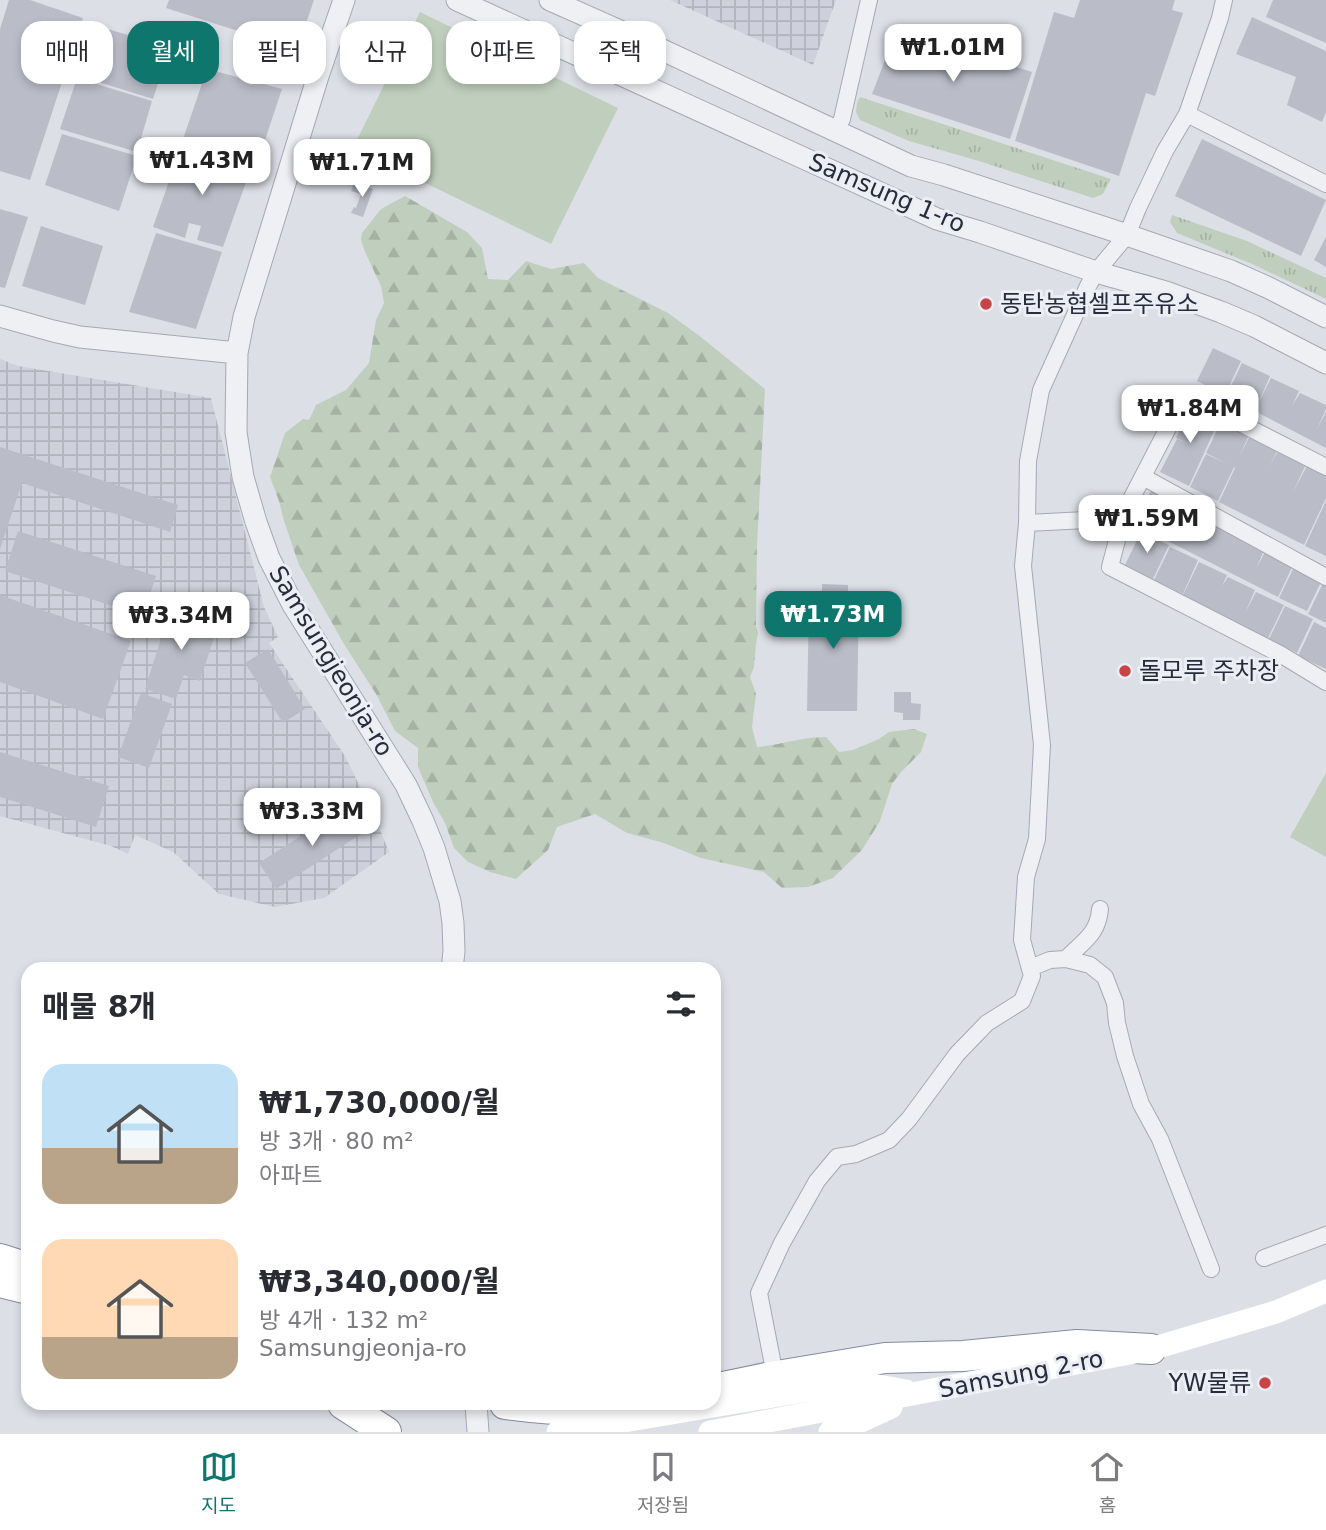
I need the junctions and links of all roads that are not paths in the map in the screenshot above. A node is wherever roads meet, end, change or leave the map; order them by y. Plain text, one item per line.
1 (344, 0) edge
2 (457, 0) edge
3 (550, 0) edge
4 (869, 0) edge
5 (1224, 0) edge
6 (1187, 114) junction
7 (836, 132) junction
8 (1326, 184) edge
9 (1122, 242) junction
10 (1096, 272) junction
11 (0, 316) edge
12 (1326, 317) edge
13 (237, 353) junction
14 (1326, 363) edge
15 (1326, 467) edge
16 (1143, 477) junction
17 (1124, 513) junction
18 (1027, 523) junction
19 (1326, 577) edge
20 (1326, 682) edge
21 (1100, 909) dead end
22 (1066, 959) junction
23 (453, 962) edge
24 (1030, 968) junction
25 (1326, 1236) edge
26 (1264, 1258) dead end
27 (0, 1259) edge
28 (21, 1266) edge
29 (1211, 1269) dead end
30 (0, 1282) edge
31 (21, 1287) edge
32 (1326, 1291) edge
33 (1151, 1349) junction
34 (774, 1370) dead end
35 (721, 1388) edge
36 (920, 1394) junction
37 (721, 1405) edge
38 (352, 1410) edge
39 (369, 1410) edge
40 (476, 1410) edge
41 (689, 1410) edge
42 (386, 1432) edge
43 (401, 1432) edge
44 (478, 1432) edge
45 (558, 1432) edge
46 (710, 1432) edge
47 (830, 1432) edge

1 - 13 street, Samsungjeonja-ro
2 - 10 street, Samsung 1-ro
3 - 7 street, Samsung 1-ro
4 - 7 street
5 - 6 street
6 - 8 street
6 - 9 street
7 - 9 street, Samsung 1-ro
9 - 10 street
9 - 12 street, Samsung 1-ro
10 - 14 street, Samsung 1-ro
10 - 18 street
11 - 13 street
13 - 23 street, Samsungjeonja-ro
15 - 16 street
16 - 17 street
16 - 19 street
17 - 18 street
17 - 20 street
18 - 24 street
21 - 22 street
22 - 24 street
22 - 29 street
24 - 34 street
25 - 26 street
27 - 28 highway
30 - 31 highway
32 - 33 main road, Samsung 2-ro
33 - 35 highway
33 - 36 main road, Samsung 2-ro
36 - 37 main road
36 - 46 main road, Samsung 2-ro
36 - 47 main road
38 - 42 highway
39 - 43 highway
40 - 44 street
41 - 45 main road

